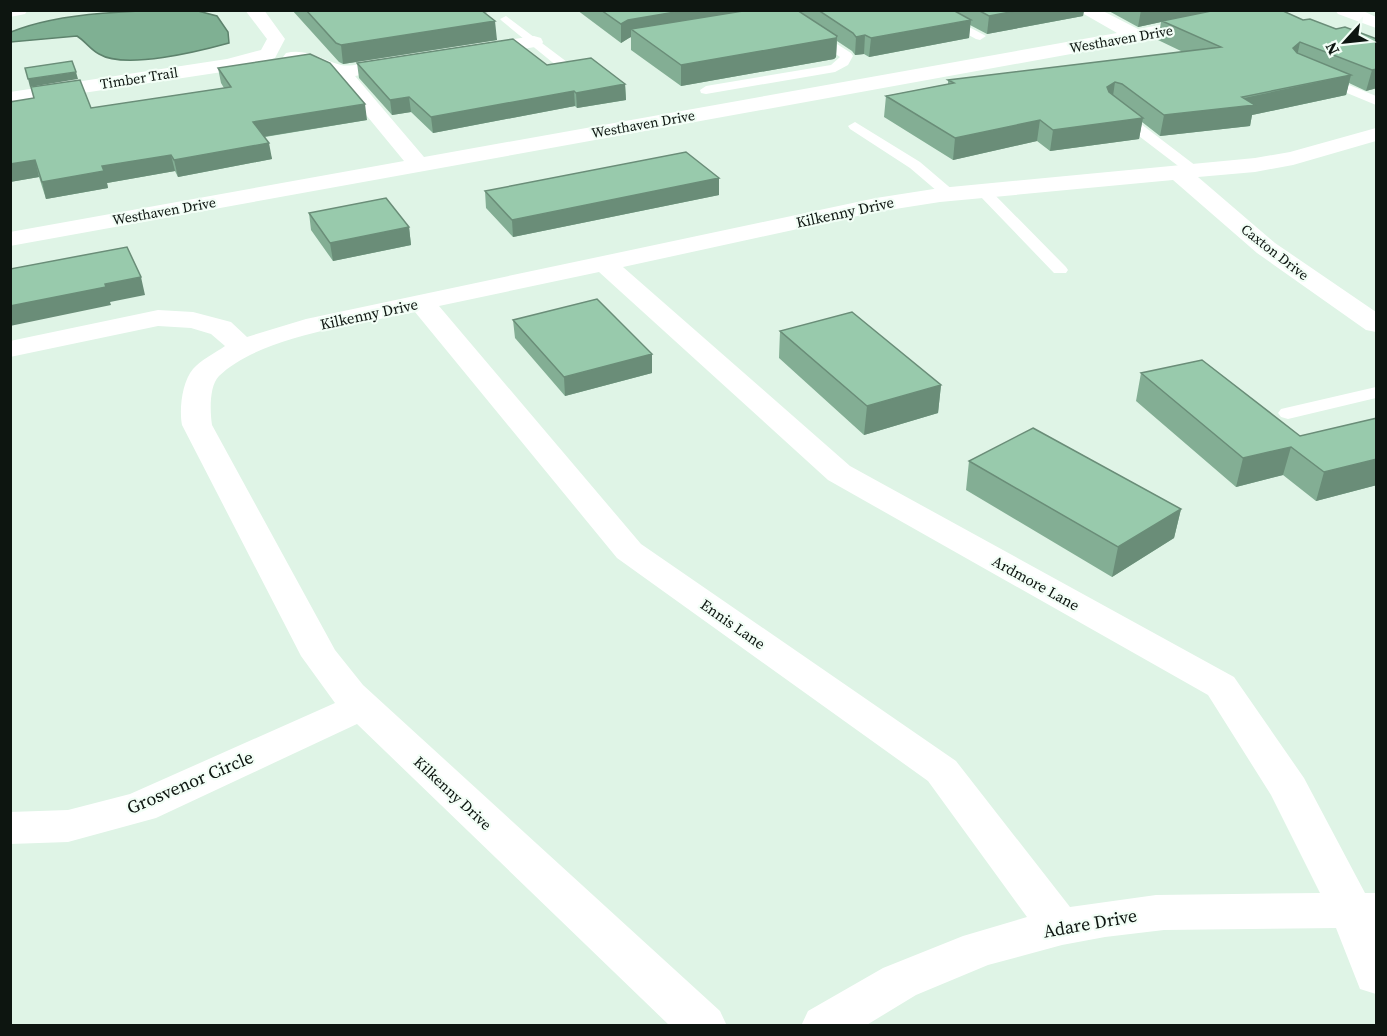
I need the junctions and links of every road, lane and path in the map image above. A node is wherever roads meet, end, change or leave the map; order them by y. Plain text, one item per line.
1 (19, 10) edge
2 (254, 10) edge
3 (927, 10) edge
4 (1086, 10) edge
5 (1275, 10) edge
6 (1344, 10) edge
7 (10, 12) edge
8 (783, 16) edge
9 (506, 19) dead end
10 (1377, 23) edge
11 (980, 36) edge
12 (1137, 36) junction
13 (534, 42) junction
14 (268, 54) junction
15 (454, 54) edge
16 (420, 59) edge
17 (567, 68) edge
18 (341, 72) junction
19 (1307, 72) edge
20 (706, 90) edge
21 (10, 98) edge
22 (1377, 101) edge
23 (1112, 109) edge
24 (855, 126) dead end
25 (1377, 134) edge
26 (419, 165) junction
27 (1187, 172) junction
28 (983, 191) junction
29 (949, 194) junction
30 (10, 239) edge
31 (604, 263) junction
32 (1060, 270) dead end
33 (423, 303) junction
34 (1377, 324) edge
35 (242, 347) junction
36 (10, 350) edge
37 (1377, 393) edge
38 (1288, 413) dead end
39 (361, 707) junction
40 (10, 828) edge
41 (1364, 911) edge
42 (1059, 926) junction
43 (1377, 975) edge
44 (703, 1026) edge
45 (825, 1026) edge

1 - 7 street
2 - 14 street
3 - 11 lane
4 - 12 street
5 - 12 street, Westhaven Drive
6 - 10 street
8 - 20 lane
9 - 13 lane
12 - 26 street, Westhaven Drive
13 - 15 street
13 - 17 lane
14 - 18 street, Timber Trail
14 - 21 street, Timber Trail
16 - 18 street
18 - 26 street, Timber Trail
19 - 22 lane
23 - 27 lane
24 - 29 lane
25 - 27 street, Kilkenny Drive
26 - 30 street, Westhaven Drive
27 - 28 street, Kilkenny Drive
27 - 34 street, Caxton Drive
28 - 29 street, Kilkenny Drive
28 - 32 lane
29 - 31 street, Kilkenny Drive
31 - 33 street, Kilkenny Drive
31 - 41 street, Ardmore Lane
33 - 35 street, Kilkenny Drive
33 - 42 street, Ennis Lane
35 - 36 street
35 - 39 street, Kilkenny Drive
37 - 38 lane
39 - 40 street, Grosvenor Circle
39 - 44 street, Kilkenny Drive
41 - 42 street, Adare Drive
41 - 43 street, Ardmore Lane
42 - 45 street, Adare Drive

